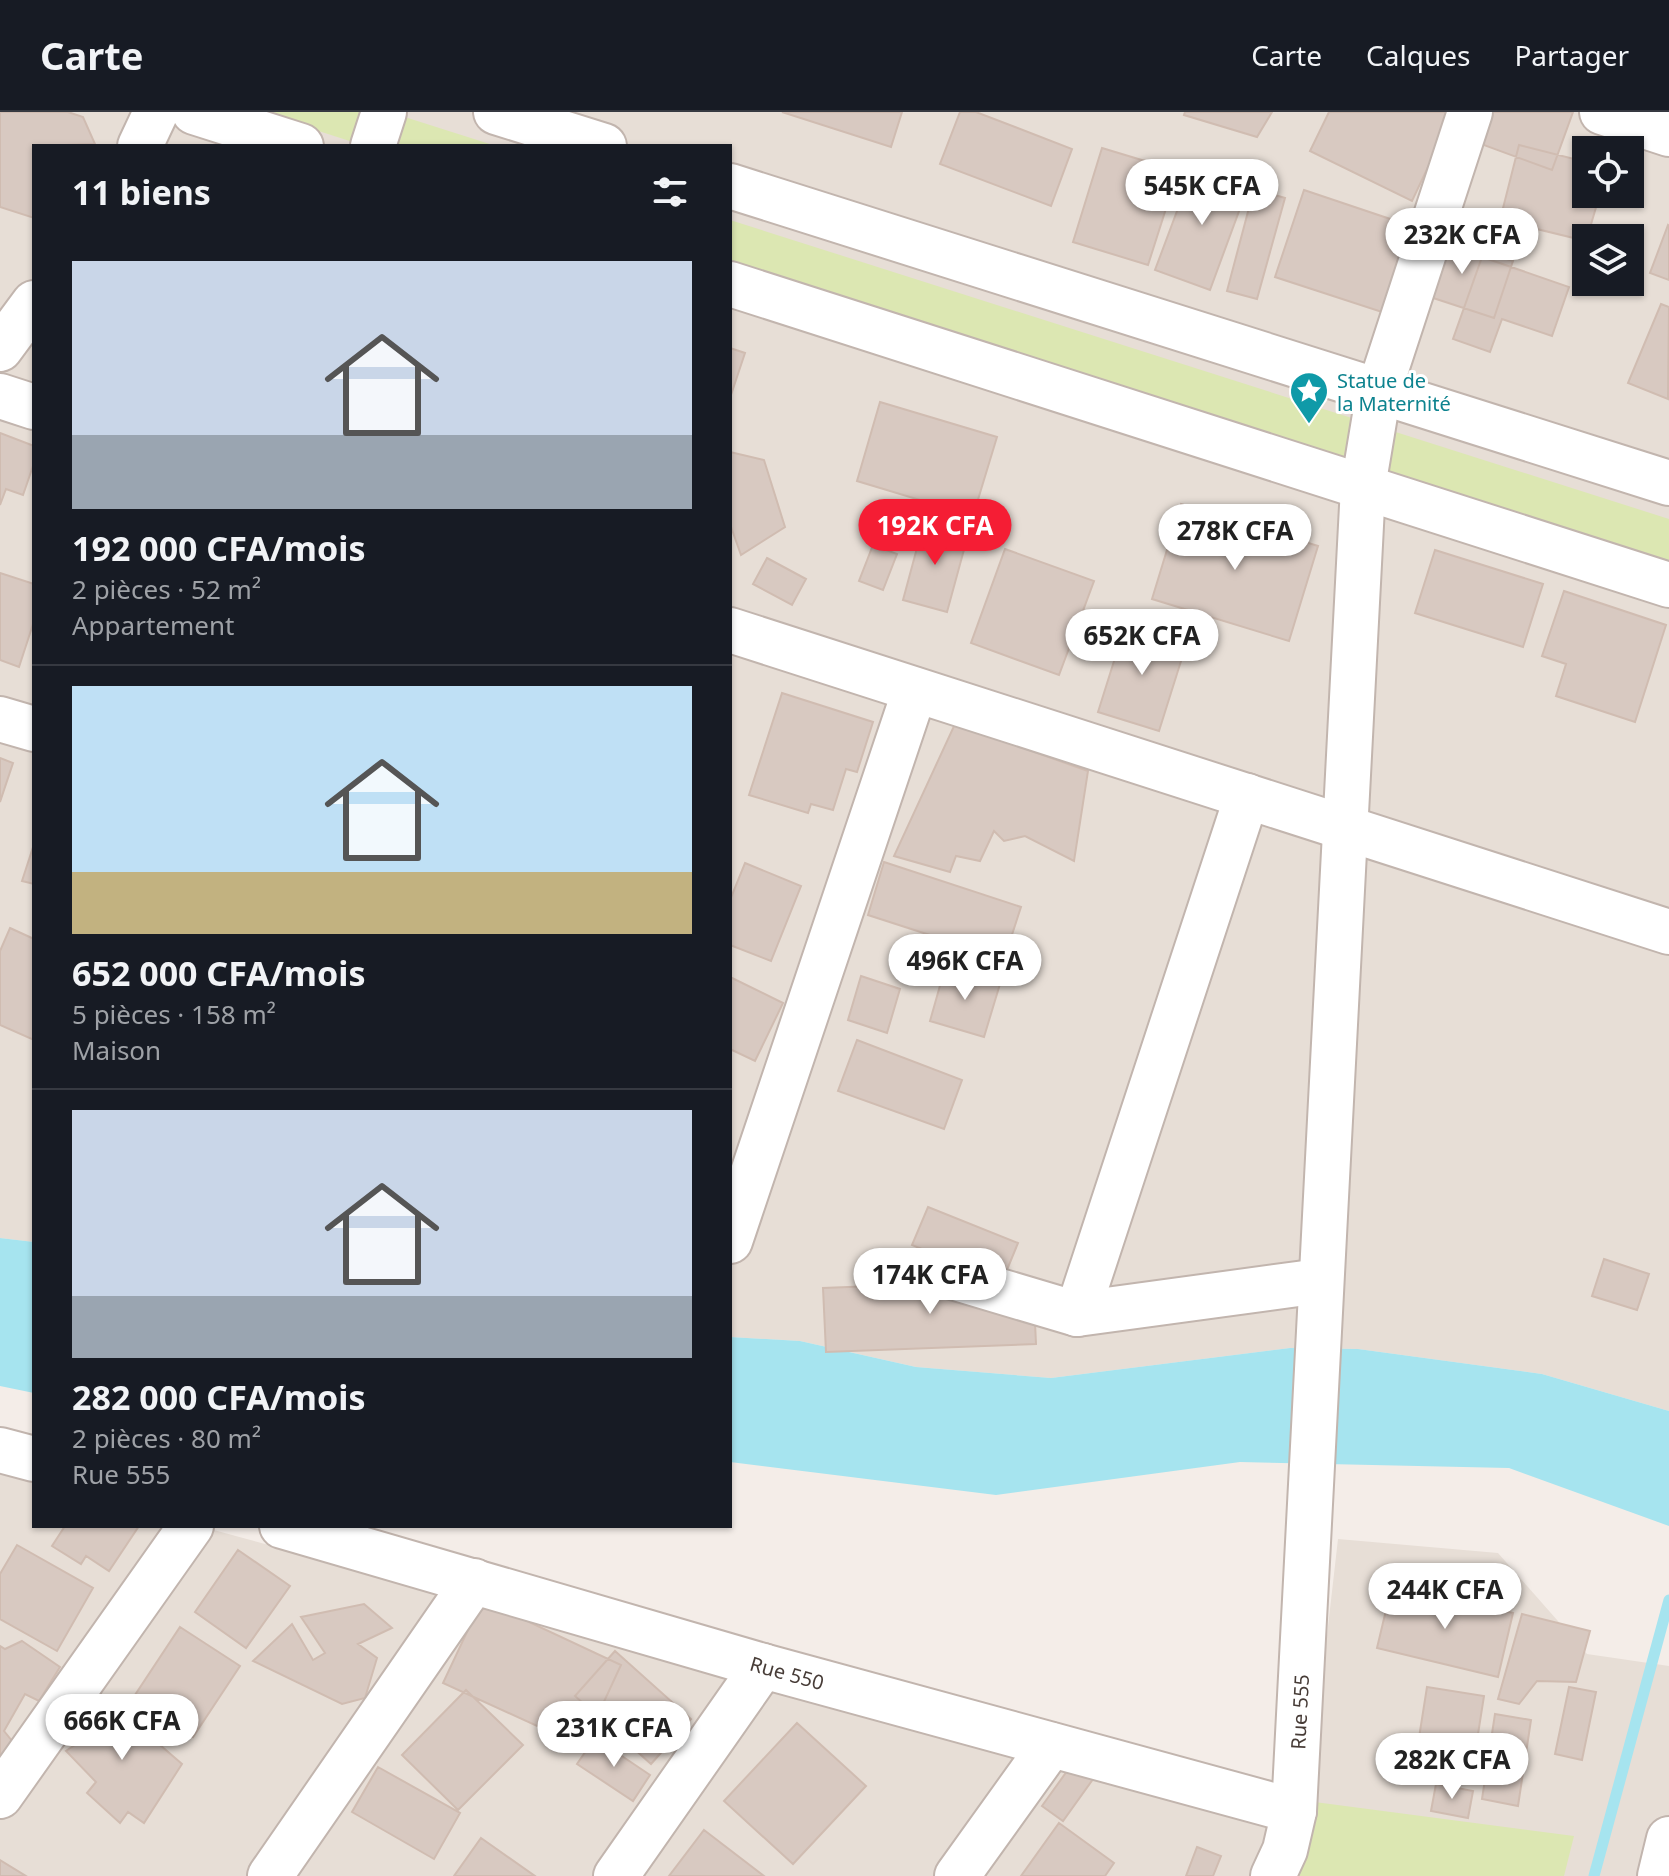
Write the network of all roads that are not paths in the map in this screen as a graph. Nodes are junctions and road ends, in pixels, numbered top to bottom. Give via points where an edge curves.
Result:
1 (156, 112) edge
2 (194, 112) edge
3 (384, 112) edge
4 (496, 112) edge
5 (1470, 112) edge
6 (1602, 112) edge
7 (1669, 134) edge
8 (141, 144) edge
9 (295, 144) edge
10 (374, 144) edge
11 (598, 144) edge
12 (732, 187) edge
13 (732, 285) edge
14 (32, 306) edge
15 (0, 349) edge
16 (1379, 391) junction
17 (0, 396) edge
18 (32, 406) edge
19 (1669, 483) edge
20 (1363, 487) junction
21 (1669, 585) edge
22 (732, 631) edge
23 (915, 690) junction
24 (0, 719) edge
25 (32, 728) edge
26 (1247, 796) junction
27 (1344, 828) junction
28 (1669, 932) edge
29 (732, 1235) edge
30 (939, 1273) dead end
31 (1320, 1281) junction
32 (1077, 1314) junction
33 (0, 1450) edge
34 (32, 1458) edge
35 (190, 1528) edge
36 (289, 1528) edge
37 (474, 1581) junction
38 (763, 1666) junction
39 (1051, 1745) junction
40 (0, 1796) edge
41 (1294, 1811) junction
42 (1669, 1839) edge
43 (270, 1876) edge
44 (616, 1876) edge
45 (957, 1876) edge
46 (1273, 1876) edge
47 (1660, 1876) edge

1 - 8 street
2 - 9 street
3 - 10 street
4 - 11 street
5 - 16 street, Rue 555
6 - 7 street
12 - 16 street
13 - 20 street
14 - 15 street
16 - 19 street
16 - 20 street, Rue 555
17 - 18 street
20 - 21 street
20 - 27 street, Rue 555
22 - 23 street
23 - 26 street
23 - 29 street
24 - 25 street
26 - 27 street
26 - 32 street
27 - 28 street
27 - 31 street, Rue 555
30 - 32 street
31 - 32 street
31 - 41 street, Rue 555
33 - 34 street
35 - 40 street
36 - 37 street, Rue 550
37 - 38 street, Rue 550
37 - 43 street
38 - 39 street, Rue 550
38 - 44 street
39 - 41 street, Rue 550
39 - 45 street
41 - 46 street, Rue 555
42 - 47 street

